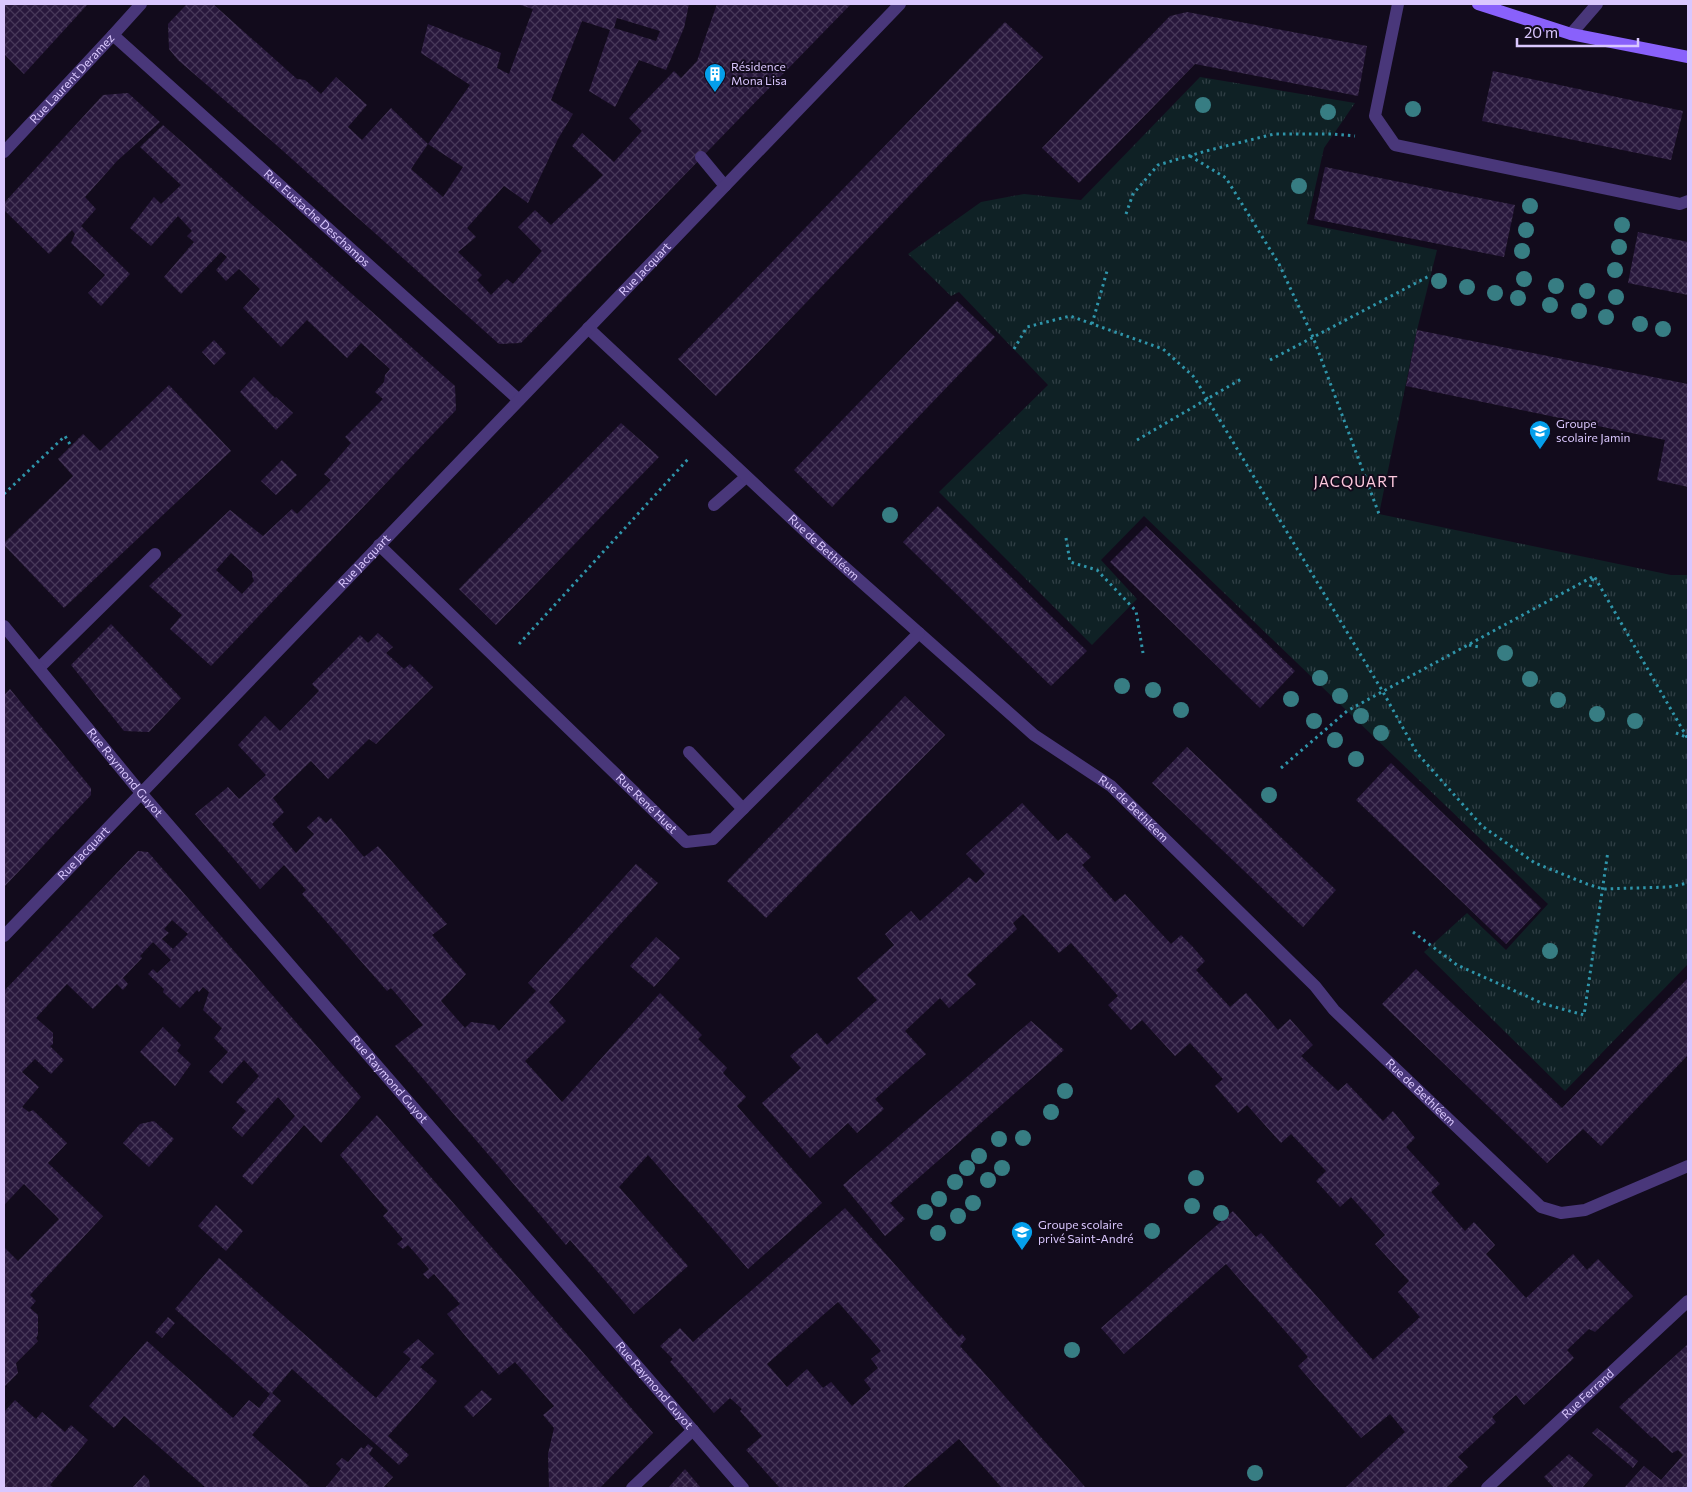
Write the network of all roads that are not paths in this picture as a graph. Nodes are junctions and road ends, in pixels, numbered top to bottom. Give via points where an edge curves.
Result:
1 (141, 4) edge
2 (900, 4) edge
3 (1398, 4) edge
4 (1478, 4) edge
5 (1598, 4) edge
6 (1571, 34) junction
7 (114, 35) junction
8 (1688, 57) edge
9 (4, 152) edge
10 (701, 157) dead end
11 (725, 186) junction
12 (1688, 201) edge
13 (588, 328) junction
14 (519, 400) junction
15 (746, 476) junction
16 (714, 505) dead end
17 (379, 545) junction
18 (155, 554) dead end
19 (4, 626) edge
20 (918, 633) junction
21 (38, 668) junction
22 (689, 752) dead end
23 (141, 794) junction
24 (743, 809) junction
25 (4, 936) edge
26 (1688, 1166) edge
27 (1688, 1301) edge
28 (693, 1430) junction
29 (632, 1488) edge
30 (743, 1488) edge
31 (1487, 1488) edge

1 - 7 street, Rue Laurent Deramez
2 - 11 street, Rue Jacquart
3 - 12 street via 1375,116 1395,145 1680,204
4 - 6 street
5 - 6 street
6 - 8 street
7 - 9 street, Rue Laurent Deramez
7 - 14 street, Rue Eustache Deschamps
10 - 11 street
11 - 13 street, Rue Jacquart
13 - 14 street, Rue Jacquart
13 - 15 street, Rue de Bethléem
14 - 17 street, Rue Jacquart
15 - 16 street
15 - 20 street, Rue de Bethléem
17 - 23 street, Rue Jacquart
17 - 24 street, Rue René Huet via 686,842 713,839
18 - 21 street
19 - 21 street, Rue Raymond Guyot
20 - 24 street, Rue René Huet
20 - 26 street, Rue de Bethléem via 1034,735 1111,786 1316,986 1334,1010 1541,1207 1561,1213 1585,1210
21 - 23 street, Rue Raymond Guyot
22 - 24 street
23 - 25 street, Rue Jacquart
23 - 28 street, Rue Raymond Guyot
27 - 31 street, Rue Ferrand
28 - 29 street
28 - 30 street, Rue Raymond Guyot

